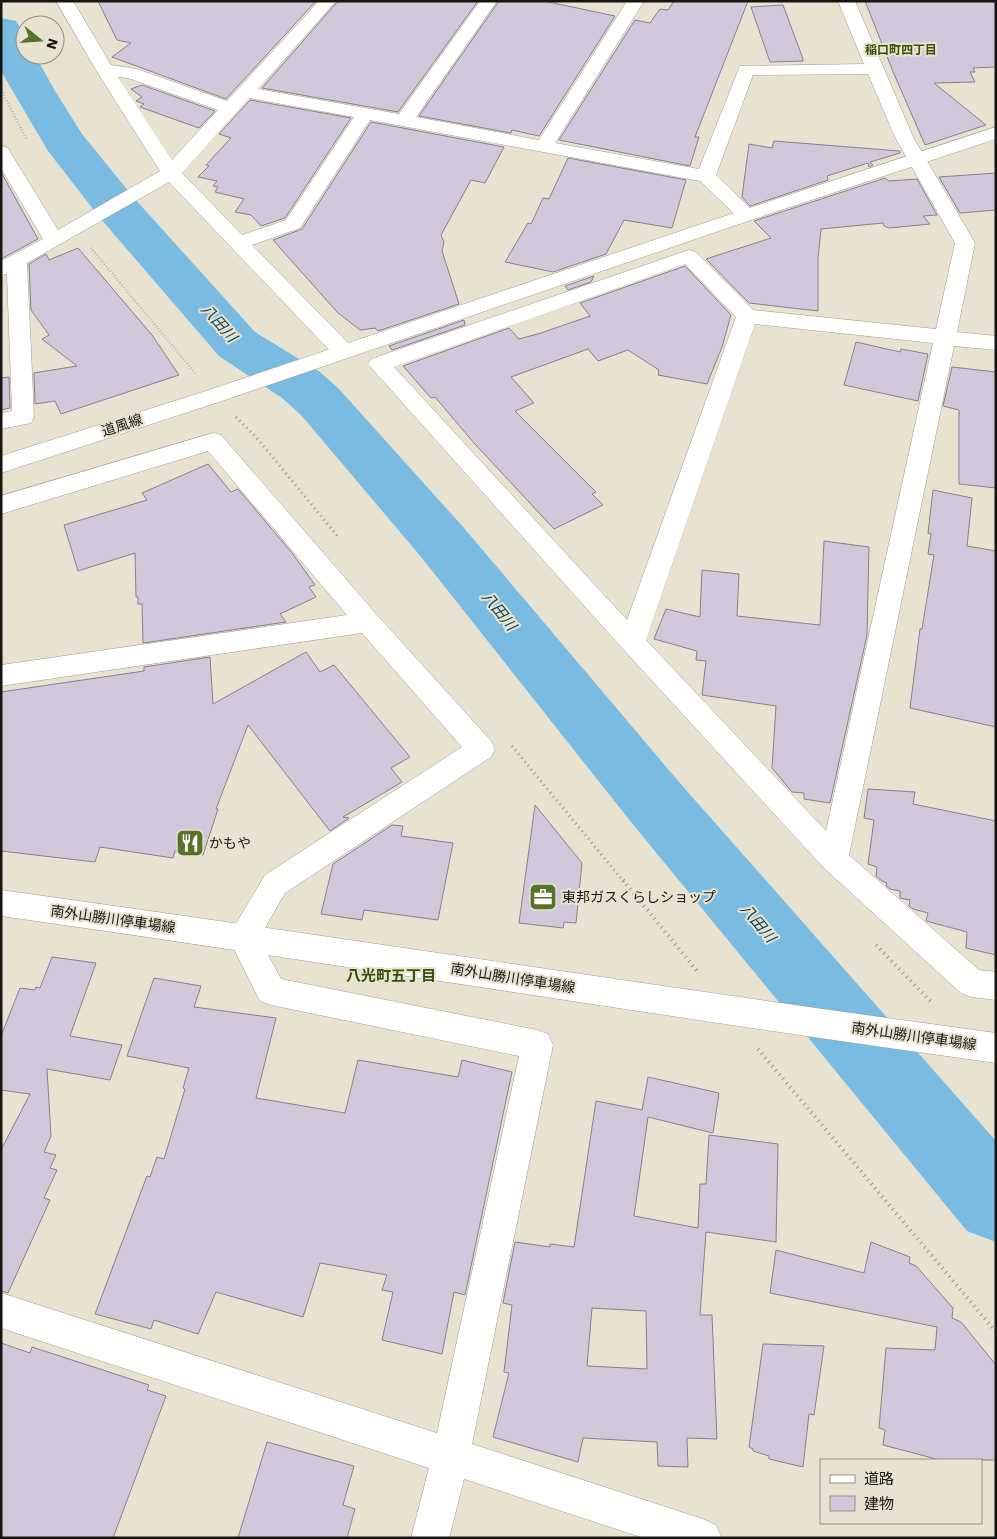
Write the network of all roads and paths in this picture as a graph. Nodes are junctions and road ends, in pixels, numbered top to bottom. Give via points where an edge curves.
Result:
1 (64, 1) edge
2 (328, 1) edge
3 (489, 1) edge
4 (636, 1) edge
5 (846, 1) edge
6 (874, 69) junction
7 (105, 70) junction
8 (246, 92) junction
9 (230, 108) junction
10 (365, 114) junction
11 (404, 121) junction
12 (996, 133) edge
13 (544, 146) junction
14 (1, 152) edge
15 (918, 159) junction
16 (706, 176) junction
17 (166, 177) junction
18 (747, 214) junction
19 (54, 241) junction
20 (239, 243) junction
21 (9, 265) edge
22 (747, 316) junction
23 (946, 338) junction
24 (996, 343) edge
25 (343, 351) junction
26 (1, 421) edge
27 (3, 463) edge
28 (1, 505) edge
29 (368, 622) junction
30 (632, 642) junction
31 (1, 676) edge
32 (834, 859) junction
33 (1, 903) edge
34 (243, 937) junction
35 (996, 986) edge
36 (996, 1048) edge
37 (1, 1310) edge
38 (451, 1455) junction
39 (430, 1538) edge
40 (703, 1538) edge

1 - 7 street
2 - 8 street
3 - 11 street
4 - 13 street
5 - 6 street
6 - 15 street via 904,137
6 - 16 street via 746,70
7 - 9 street via 130,73
7 - 17 street
8 - 9 street
8 - 10 street
9 - 17 street
10 - 11 street
10 - 20 street via 294,224
11 - 13 street
12 - 15 street, 道風線
13 - 16 street
14 - 19 street
15 - 18 street, 道風線
15 - 23 street via 965,243
16 - 18 street
17 - 19 street
17 - 20 street
18 - 25 street, 道風線
19 - 21 street
20 - 25 street
21 - 26 street via 23,417
22 - 23 street
22 - 30 street
22 - 30 street via 689,256 379,364
23 - 24 street
23 - 32 street
25 - 27 street, 道風線
28 - 29 street via 213,441
29 - 31 street
29 - 34 street via 481,749 275,884
30 - 32 street
32 - 35 street via 972,983
33 - 34 street, 南外山勝川停車場線
34 - 36 street, 南外山勝川停車場線
34 - 38 street via 271,991 537,1045
37 - 38 street
38 - 39 street
38 - 40 street

